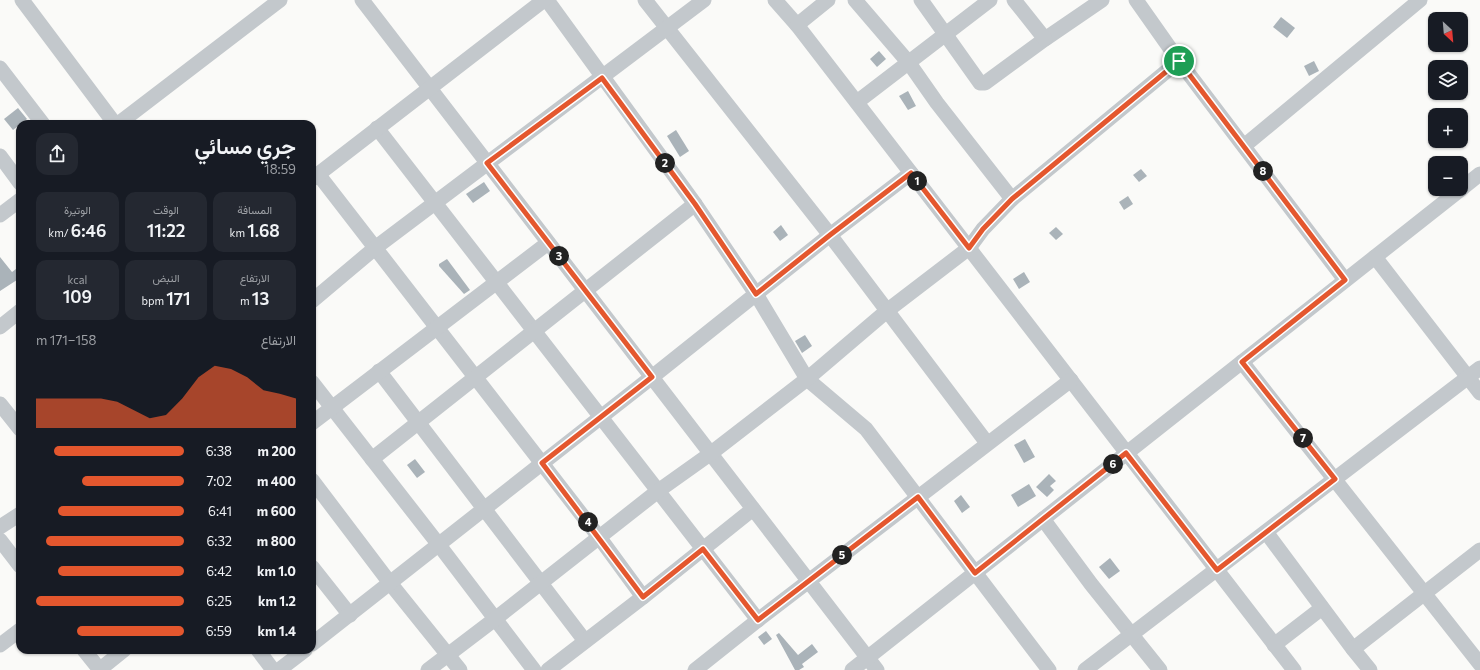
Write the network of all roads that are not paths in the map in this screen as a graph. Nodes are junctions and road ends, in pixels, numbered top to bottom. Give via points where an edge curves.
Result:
1 (22, 0) edge
2 (280, 0) edge
3 (362, 0) edge
4 (544, 0) edge
5 (547, 0) edge
6 (645, 0) edge
7 (704, 0) edge
8 (775, 0) edge
9 (828, 0) edge
10 (855, 0) edge
11 (921, 0) edge
12 (990, 0) edge
13 (1014, 0) edge
14 (1102, 0) edge
15 (1136, 0) edge
16 (1420, 0) edge
17 (797, 25) junction
18 (667, 28) junction
19 (946, 34) junction
20 (1045, 39) junction
21 (1179, 61) junction
22 (909, 64) junction
23 (0, 68) edge
24 (602, 78) junction
25 (429, 88) junction
26 (857, 102) junction
27 (40, 120) edge
28 (112, 120) edge
29 (123, 120) edge
30 (377, 128) junction
31 (1244, 146) junction
32 (0, 156) edge
33 (487, 163) junction
34 (911, 173) junction
35 (1480, 174) edge
36 (316, 175) edge
37 (316, 177) edge
38 (16, 178) edge
39 (1468, 183) edge
40 (1452, 196) edge
41 (1012, 199) junction
42 (16, 203) edge
43 (435, 203) junction
44 (695, 204) junction
45 (0, 215) edge
46 (830, 235) junction
47 (548, 243) junction
48 (375, 248) junction
49 (969, 248) junction
50 (1375, 257) junction
51 (1345, 280) junction
52 (496, 282) junction
53 (585, 291) junction
54 (756, 294) junction
55 (316, 298) edge
56 (888, 310) junction
57 (16, 314) edge
58 (0, 327) edge
59 (437, 328) junction
60 (534, 331) junction
61 (1242, 362) junction
62 (1480, 368) edge
63 (379, 371) junction
64 (475, 377) junction
65 (652, 377) junction
66 (1468, 377) junction
67 (807, 379) junction
68 (1071, 380) junction
69 (316, 387) edge
70 (1480, 393) edge
71 (0, 404) edge
72 (332, 408) junction
73 (601, 417) junction
74 (316, 420) edge
75 (417, 422) junction
76 (16, 424) edge
77 (987, 443) junction
78 (1126, 453) junction
79 (710, 454) junction
80 (372, 459) junction
81 (542, 463) junction
82 (1335, 479) junction
83 (316, 485) edge
84 (658, 490) junction
85 (918, 497) junction
86 (484, 509) junction
87 (753, 509) junction
88 (16, 517) edge
89 (1043, 519) junction
90 (0, 527) edge
91 (1266, 532) junction
92 (599, 537) junction
93 (0, 540) edge
94 (439, 545) junction
95 (703, 549) junction
96 (1480, 550) edge
97 (16, 561) edge
98 (1217, 570) junction
99 (316, 572) edge
100 (975, 573) junction
101 (808, 581) junction
102 (540, 582) junction
103 (390, 583) junction
104 (1425, 593) junction
105 (643, 597) junction
106 (1322, 608) junction
107 (350, 615) junction
108 (496, 619) junction
109 (758, 620) junction
110 (16, 633) edge
111 (1132, 636) junction
112 (316, 641) edge
113 (585, 641) junction
114 (0, 645) edge
115 (1274, 645) junction
116 (1353, 649) junction
117 (87, 654) edge
118 (119, 654) edge
119 (261, 654) edge
120 (300, 654) edge
121 (448, 654) junction
122 (867, 658) junction
123 (1480, 664) edge
124 (100, 670) edge
125 (273, 670) edge
126 (279, 670) edge
127 (428, 670) edge
128 (460, 670) edge
129 (534, 670) edge
130 (548, 670) edge
131 (695, 670) edge
132 (852, 670) edge
133 (877, 670) edge
134 (1049, 670) edge
135 (1085, 670) edge
136 (1160, 670) edge
137 (1294, 670) edge
138 (1370, 670) edge

1 - 28 street
2 - 29 street
3 - 25 street
4 - 25 street
5 - 24 street
6 - 18 street
7 - 18 street
8 - 17 street
9 - 17 street
10 - 22 street
11 - 19 street
12 - 19 street
13 - 20 street
14 - 20 street
15 - 21 street
16 - 31 street
17 - 26 street
18 - 24 street
18 - 46 street
19 - 20 street via 980,83 989,82
19 - 22 street
21 - 31 street
21 - 41 street
22 - 26 street
22 - 41 street
23 - 27 street
24 - 33 street
24 - 44 street
25 - 30 street
25 - 33 street
26 - 34 street
30 - 36 street
30 - 43 street
31 - 51 street
32 - 38 street
33 - 43 street
33 - 47 street
34 - 46 street
34 - 49 street
35 - 39 street
37 - 48 street
40 - 50 street
41 - 49 street via 983,229
42 - 45 street
43 - 48 street
43 - 52 street
44 - 53 street
44 - 54 street
46 - 54 street
46 - 56 street
47 - 52 street
47 - 53 street
48 - 55 street
48 - 59 street
49 - 56 street
49 - 68 street
50 - 51 street
50 - 66 street
51 - 61 street
52 - 59 street
52 - 60 street
53 - 60 street
53 - 65 street
54 - 65 street
54 - 67 street
56 - 67 street
56 - 77 street
57 - 58 street
59 - 63 street
59 - 64 street
60 - 64 street
60 - 73 street
61 - 78 street
61 - 82 street
62 - 66 street
63 - 72 street
63 - 75 street
64 - 75 street
64 - 81 street
65 - 73 street
65 - 79 street
66 - 70 street
66 - 82 street
67 - 79 street
67 - 85 street via 866,429
68 - 77 street
68 - 78 street
69 - 72 street
71 - 76 street
72 - 74 street
72 - 80 street
73 - 81 street
73 - 84 street
75 - 80 street
75 - 86 street
77 - 85 street
78 - 89 street
78 - 98 street
79 - 84 street
79 - 87 street
80 - 94 street
81 - 86 street
81 - 92 street
82 - 91 street
82 - 104 street
83 - 103 street
84 - 92 street
84 - 95 street
85 - 100 street
85 - 101 street
86 - 94 street
86 - 102 street
87 - 95 street
87 - 101 street
88 - 90 street
89 - 100 street
89 - 111 street
91 - 98 street
91 - 106 street
92 - 102 street
92 - 105 street
93 - 97 street
94 - 103 street
94 - 108 street
95 - 105 street
95 - 109 street
96 - 104 street
98 - 111 street
98 - 115 street
99 - 107 street
100 - 122 street
100 - 134 street
101 - 109 street
101 - 122 street
102 - 108 street
102 - 113 street
103 - 107 street
103 - 121 street
104 - 116 street
104 - 123 street
105 - 113 street
106 - 115 street
106 - 116 street
107 - 112 street
108 - 121 street
108 - 129 street
109 - 131 street
110 - 114 street
111 - 135 street
111 - 136 street
113 - 130 street
115 - 137 street
116 - 138 street
117 - 124 street
118 - 124 street
119 - 125 street
120 - 126 street
121 - 127 street
121 - 128 street
122 - 132 street
122 - 133 street

